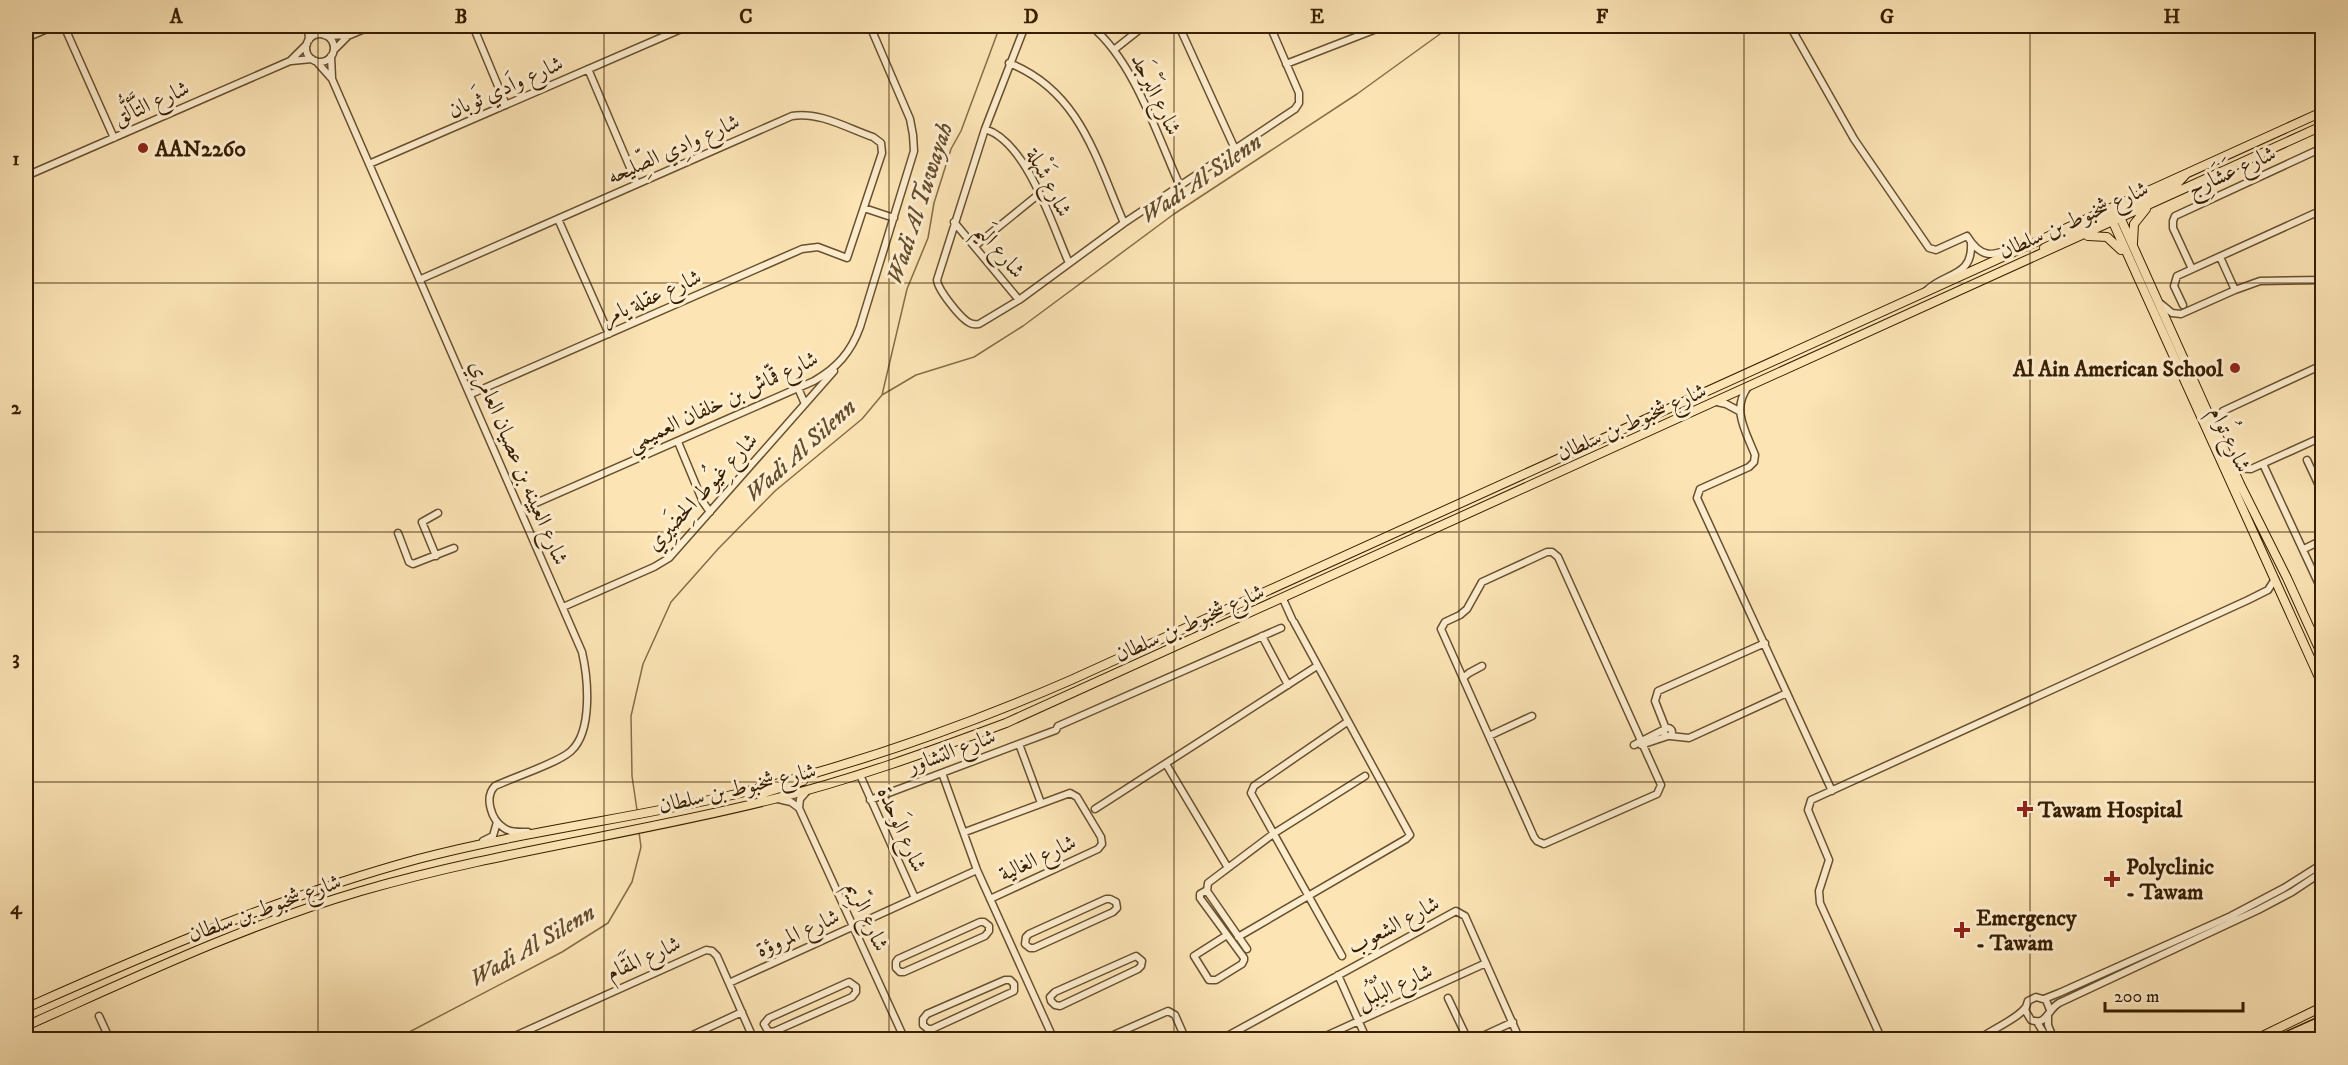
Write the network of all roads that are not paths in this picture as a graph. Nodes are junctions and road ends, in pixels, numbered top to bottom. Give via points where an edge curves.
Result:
1 (54, 26) edge
2 (64, 26) edge
3 (310, 26) edge
4 (371, 26) edge
5 (472, 26) edge
6 (688, 26) edge
7 (870, 26) edge
8 (1025, 26) edge
9 (1091, 26) edge
10 (1144, 26) edge
11 (1189, 26) edge
12 (1270, 26) edge
13 (1384, 26) edge
14 (1790, 26) edge
15 (1180, 27) edge
16 (350, 35) junction
17 (326, 36) junction
18 (26, 38) edge
19 (308, 42) junction
20 (1115, 49) junction
21 (332, 53) junction
22 (314, 60) junction
23 (290, 61) junction
24 (1009, 63) junction
25 (1287, 64) junction
26 (588, 69) junction
27 (332, 79) junction
28 (506, 105) junction
29 (2322, 112) edge
30 (2322, 126) edge
31 (985, 129) junction
32 (114, 138) junction
33 (1234, 149) junction
34 (2322, 150) edge
35 (369, 164) junction
36 (26, 176) edge
37 (637, 184) junction
38 (1180, 186) junction
39 (1039, 194) junction
40 (2157, 201) junction
41 (864, 208) junction
42 (2322, 210) edge
43 (2113, 214) junction
44 (894, 218) junction
45 (558, 219) junction
46 (954, 222) junction
47 (1124, 223) junction
48 (2080, 237) junction
49 (2119, 238) junction
50 (1971, 242) junction
51 (2036, 242) junction
52 (975, 246) junction
53 (2039, 254) junction
54 (2220, 257) junction
55 (847, 258) joint
56 (2128, 258) junction
57 (2138, 259) junction
58 (1069, 263) junction
59 (2192, 269) junction
60 (421, 279) junction
61 (2322, 280) edge
62 (2235, 290) junction
63 (1924, 292) junction
64 (2156, 299) junction
65 (1019, 300) junction
66 (2183, 305) dead end
67 (609, 334) junction
68 (839, 363) junction
69 (2322, 365) edge
70 (1748, 387) junction
71 (798, 388) junction
72 (471, 394) junction
73 (1717, 402) junction
74 (805, 404) junction
75 (2226, 409) junction
76 (2206, 410) junction
77 (1739, 411) junction
78 (2213, 424) junction
79 (2322, 437) edge
80 (678, 442) junction
81 (2307, 460) dead end
82 (2263, 464) junction
83 (2233, 468) junction
84 (2251, 469) junction
85 (2240, 484) junction
86 (2322, 489) edge
87 (703, 502) junction
88 (717, 504) junction
89 (520, 510) junction
90 (710, 512) junction
91 (438, 513) dead end
92 (398, 533) dead end
93 (2322, 540) edge
94 (454, 548) dead end
95 (2304, 549) junction
96 (435, 556) junction
97 (2275, 578) junction
98 (2322, 591) edge
99 (2283, 596) junction
100 (1283, 598) junction
101 (2248, 600) junction
102 (563, 607) junction
103 (1281, 628) dead end
104 (1262, 636) junction
105 (1765, 644) junction
106 (2322, 655) edge
107 (1317, 666) junction
108 (1482, 666) dead end
109 (1463, 678) junction
110 (2322, 684) edge
111 (1288, 685) junction
112 (1787, 693) junction
113 (1532, 716) dead end
114 (1347, 722) junction
115 (1668, 731) junction
116 (1489, 736) junction
117 (1643, 743) junction
118 (1019, 744) junction
119 (1635, 746) dead end
120 (1166, 764) junction
121 (942, 773) junction
122 (814, 774) junction
123 (860, 775) junction
124 (1365, 776) dead end
125 (812, 789) junction
126 (1832, 791) junction
127 (870, 800) junction
128 (768, 801) junction
129 (1041, 803) junction
130 (799, 808) junction
131 (1095, 809) dead end
132 (497, 822) junction
133 (540, 832) junction
134 (964, 832) junction
135 (1274, 834) junction
136 (470, 847) junction
137 (2322, 864) edge
138 (1228, 868) junction
139 (977, 870) junction
140 (2322, 872) edge
141 (1207, 890) junction
142 (1308, 896) junction
143 (915, 898) junction
144 (990, 899) junction
145 (1000, 920) junction
146 (1059, 920) junction
147 (854, 926) junction
148 (989, 926) junction
149 (1066, 934) junction
150 (1227, 934) junction
151 (947, 937) junction
152 (1239, 937) junction
153 (1025, 944) junction
154 (1247, 949) dead end
155 (953, 950) junction
156 (1013, 950) junction
157 (2152, 951) junction
158 (1342, 956) dead end
159 (1486, 963) junction
160 (2138, 966) junction
161 (1338, 975) junction
162 (1087, 977) junction
163 (1026, 978) junction
164 (729, 983) junction
165 (1014, 984) junction
166 (1093, 990) junction
167 (973, 994) junction
168 (1448, 998) dead end
169 (2044, 999) junction
170 (1051, 1001) junction
171 (799, 1004) junction
172 (1039, 1007) junction
173 (2025, 1007) junction
174 (2322, 1007) edge
175 (26, 1008) edge
176 (979, 1008) junction
177 (742, 1012) junction
178 (2049, 1013) junction
179 (99, 1016) dead end
180 (806, 1017) junction
181 (1358, 1021) junction
182 (2034, 1021) junction
183 (2322, 1021) edge
184 (1513, 1022) junction
185 (26, 1026) edge
186 (765, 1028) junction
187 (2322, 1030) edge
188 (753, 1037) edge
189 (1053, 1037) edge
190 (110, 1040) edge
191 (506, 1040) edge
192 (682, 1040) edge
193 (905, 1040) edge
194 (1026, 1040) edge
195 (1041, 1040) edge
196 (1102, 1040) edge
197 (1186, 1040) edge
198 (1220, 1040) edge
199 (1317, 1040) edge
200 (1367, 1040) edge
201 (1468, 1040) edge
202 (1474, 1040) edge
203 (1520, 1040) edge
204 (1882, 1040) edge
205 (1978, 1040) edge
206 (1983, 1040) edge
207 (2048, 1040) edge
208 (2054, 1040) edge
209 (2254, 1040) edge
210 (2280, 1040) edge
211 (2301, 1040) edge

1 - 18 street
2 - 32 street
3 - 17 street
3 - 19 street
4 - 16 street
5 - 28 street
6 - 26 street, شارع واَدي ثَوبان
7 - 44 street, شارع قمّاش بن خلفان العميمي via 914,135 912,159
8 - 24 street
9 - 20 street, شارع البَرْجَد
10 - 20 street
11 - 15 street
12 - 25 street
13 - 25 street
14 - 50 street via 1854,139 1929,248 1936,250 1967,236
15 - 33 street
16 - 17 street
16 - 21 street
17 - 19 street via 316,35
17 - 21 street via 332,41
19 - 22 street via 308,54
19 - 23 street, شارع التَّألُّق
20 - 38 street, شارع البَرْجَد
21 - 22 street via 326,60
21 - 27 street, شارع العيينه بن عصيان العامري
22 - 23 street, شارع التَّألُّق
22 - 27 street, شارع العيينه بن عصيان العامري
23 - 32 street, شارع التَّألُّق
24 - 31 street
24 - 47 street via 1047,83 1067,104 1082,128
25 - 33 street via 1299,103
26 - 28 street, شارع واَدي ثَوبان
26 - 37 street
27 - 35 street, شارع العيينه بن عصيان العامري
28 - 35 street, شارع واَدي ثَوبان
29 - 43 main road, شارع شخبوط بن سلطان via 2187,173
30 - 40 main road, شارع شخبوط بن سلطان
31 - 39 street, شارع شَهْلة via 1006,140 1021,158
31 - 46 street
32 - 36 street, شارع التَّألُّق
33 - 38 street
34 - 59 street, شارع عَشَارِج via 2175,216 2173,228
35 - 60 street, شارع العيينه بن عصيان العامري
37 - 41 street, شارع وادِي الصِّليحه via 785,119 804,115 881,143 882,153
37 - 45 street, شارع وادِي الصِّليحه
38 - 47 street
39 - 52 street
39 - 58 street, شارع شَهْلة
40 - 43 main road, شارع شخبوط بن سلطان
40 - 57 main road via 2134,224
41 - 44 street
41 - 55 street, شارع وادِي الصِّليحه
42 - 54 street
43 - 48 main road, شارع شخبوط بن سلطان
43 - 49 main road, شارع تُوام
43 - 51 main road, شارع شخبوط بن سلطان
43 - 53 main road via 2052,243
43 - 57 main road, شارع تُوام
44 - 68 street, شارع قمّاش بن خلفان العميمي via 860,327 849,352
45 - 60 street, شارع وادِي الصِّليحه
45 - 67 street
46 - 52 street, شارع اليَم
46 - 65 street via 937,280 947,298 968,322 976,325
47 - 58 street
48 - 53 main road, شارع شخبوط بن سلطان
48 - 56 main road via 2107,237
49 - 56 main road, شارع تُوام
49 - 57 main road via 2125,235
50 - 51 street via 1993,255
50 - 63 street via 1967,266
51 - 63 main road, شارع شخبوط بن سلطان
52 - 65 street, شارع اليَم
53 - 70 main road, شارع شخبوط بن سلطان
54 - 59 street
54 - 62 street
55 - 67 street, شارع عقلة يامر via 818,247 802,249
56 - 97 main road, شارع تُوام
57 - 64 main road, شارع تُوام
58 - 65 street
59 - 66 street via 2177,276 2174,282
60 - 72 street, شارع العيينه بن عصيان العامري
61 - 62 street via 2271,279
62 - 64 street via 2181,315 2172,314
63 - 122 main road, شارع شخبوط بن سلطان via 1052,688 935,736
64 - 76 main road, شارع تُوام
67 - 72 street, شارع عقلة يامر
68 - 71 street, شارع قمّاش بن خلفان العميمي
68 - 74 street, شارع غِيُوط الحِضَيرِي
69 - 75 street
70 - 73 main road, شارع شخبوط بن سلطان
70 - 77 street
71 - 74 street
71 - 80 street, شارع قمّاش بن خلفان العميمي
72 - 89 street, شارع العيينه بن عصيان العامري
73 - 77 street
73 - 100 main road, شارع شخبوط بن سلطان
74 - 88 street, شارع غِيُوط الحِضَيرِي
75 - 76 street
75 - 78 street
76 - 78 main road, شارع تُوام
77 - 105 street via 1754,462 1700,489 1697,498
78 - 83 main road, شارع تُوام
79 - 82 street
80 - 87 street
80 - 89 street, شارع قمّاش بن خلفان العميمي
81 - 86 street
82 - 84 street
82 - 95 street
83 - 84 street
83 - 85 main road, شارع تُوام
84 - 85 street
85 - 106 main road, شارع تُوام
87 - 88 street
87 - 90 street
88 - 90 street, شارع غِيُوط الحِضَيرِي
89 - 102 street, شارع العيينه بن عصيان العامري
90 - 102 street, شارع غِيُوط الحِضَيرِي via 666,561
91 - 96 street via 422,522
92 - 96 street via 412,564
93 - 95 street
94 - 96 street
95 - 98 street
97 - 99 main road, شارع تُوام
97 - 101 street via 2270,589
99 - 101 street via 2270,593
99 - 110 main road, شارع تُوام
100 - 107 street
100 - 123 main road, شارع شخبوط بن سلطان via 1006,723
101 - 126 street
102 - 132 street, شارع العيينه بن عصيان العامري via 582,652 586,674 587,705 581,737 567,755 492,788 488,800
103 - 104 street, شارع التشاور
104 - 111 street
104 - 118 street, شارع التشاور
105 - 112 street
105 - 115 street via 1661,689 1655,701
107 - 111 street
107 - 114 street
108 - 109 street
109 - 116 street
109 - 117 street via 1442,632 1443,624 1467,609 1477,586 1485,580 1552,552 1558,557
111 - 120 street
112 - 115 street via 1693,737 1681,738
112 - 126 street
113 - 116 street
114 - 135 street via 1253,787 1252,795
114 - 142 street via 1410,835
115 - 117 street
116 - 117 street via 1534,837 1544,844 1659,792 1660,782
117 - 119 street
118 - 121 street, شارع التشاور
118 - 129 street
120 - 131 street
120 - 138 street
121 - 127 street, شارع التشاور
121 - 134 street
122 - 128 main road via 764,793 761,797
122 - 133 main road, شارع شخبوط بن سلطان via 672,808
123 - 125 main road, شارع شخبوط بن سلطان
123 - 127 street, شارع الوَحدة
124 - 135 street
125 - 128 main road, شارع شخبوط بن سلطان
125 - 130 street via 801,797
126 - 204 street via 1814,799 1808,808 1829,860 1819,900
127 - 143 street, شارع الوَحدة
128 - 130 street via 784,799
128 - 185 main road, شارع شخبوط بن سلطان via 452,867 360,891 189,953
129 - 134 street, شارع الغالية
129 - 144 street, شارع الغالية via 1068,793 1075,795 1101,837 1101,846
130 - 147 street, شارع الرِّيم
132 - 133 street via 509,831
132 - 136 street via 493,836
133 - 136 main road, شارع شخبوط بن سلطان
134 - 139 street
135 - 138 street
135 - 142 street
136 - 175 main road, شارع شخبوط بن سلطان via 295,896
137 - 157 street via 2284,888
138 - 141 street via 1208,883
139 - 143 street, شارع المروؤة
139 - 144 street
140 - 160 street via 2276,901
141 - 150 street via 1200,898
141 - 152 street
142 - 152 street
142 - 158 street
143 - 147 street, شارع المروؤة
144 - 145 street
145 - 148 street
145 - 156 street
146 - 149 street
146 - 149 street via 1108,899 1116,904 1113,912
146 - 153 street via 1027,935
147 - 164 street, شارع المروؤة
147 - 193 street, شارع الرِّيم
148 - 151 street via 980,922
148 - 155 street via 987,935
149 - 153 street via 1034,948
150 - 150 street via 1244,962 1216,980 1209,980 1194,956
151 - 155 street
151 - 155 street via 898,959 896,968 904,972
152 - 154 street
153 - 156 street
156 - 163 street
157 - 160 street via 2152,957
157 - 169 street
159 - 161 street, شارع الشعوب via 1465,915 1456,911
159 - 181 street, شارع البُلْبُل
159 - 184 street, شارع الشعوب
160 - 178 street via 2059,1003
161 - 181 street
161 - 198 street, شارع الشعوب
162 - 166 street
162 - 166 street via 1134,956 1142,961 1138,969
162 - 170 street via 1055,992
163 - 165 street
163 - 172 street
164 - 177 street, شارع المَقَام
164 - 191 street, شارع المَقَام via 716,955 703,950
165 - 167 street via 1005,980
165 - 176 street via 1012,992
166 - 170 street via 1059,1005
167 - 176 street
167 - 176 street via 925,1015 923,1025 932,1029
168 - 201 street
169 - 173 street via 2032,998
169 - 178 street via 2049,1003
170 - 172 street
171 - 180 street
171 - 180 street, شارع المَقَام via 845,983 855,986 852,997
171 - 186 street, شارع المَقَام via 766,1019
172 - 189 street
173 - 182 street
173 - 205 street via 2018,1016
174 - 209 main road
177 - 188 street, شارع المَقَام
177 - 192 street
178 - 182 street
178 - 208 street via 2048,1025
179 - 190 street
180 - 186 street, شارع المَقَام via 773,1032
181 - 199 street, شارع البُلْبُل
181 - 200 street
182 - 206 street via 2014,1021
182 - 207 street
183 - 210 highway
184 - 202 street
184 - 203 street, شارع الشعوب
186 - 188 street, شارع المَقَام
187 - 211 highway
189 - 195 street
194 - 195 street via 1033,1036
196 - 197 street via 1168,1011 1174,1013

